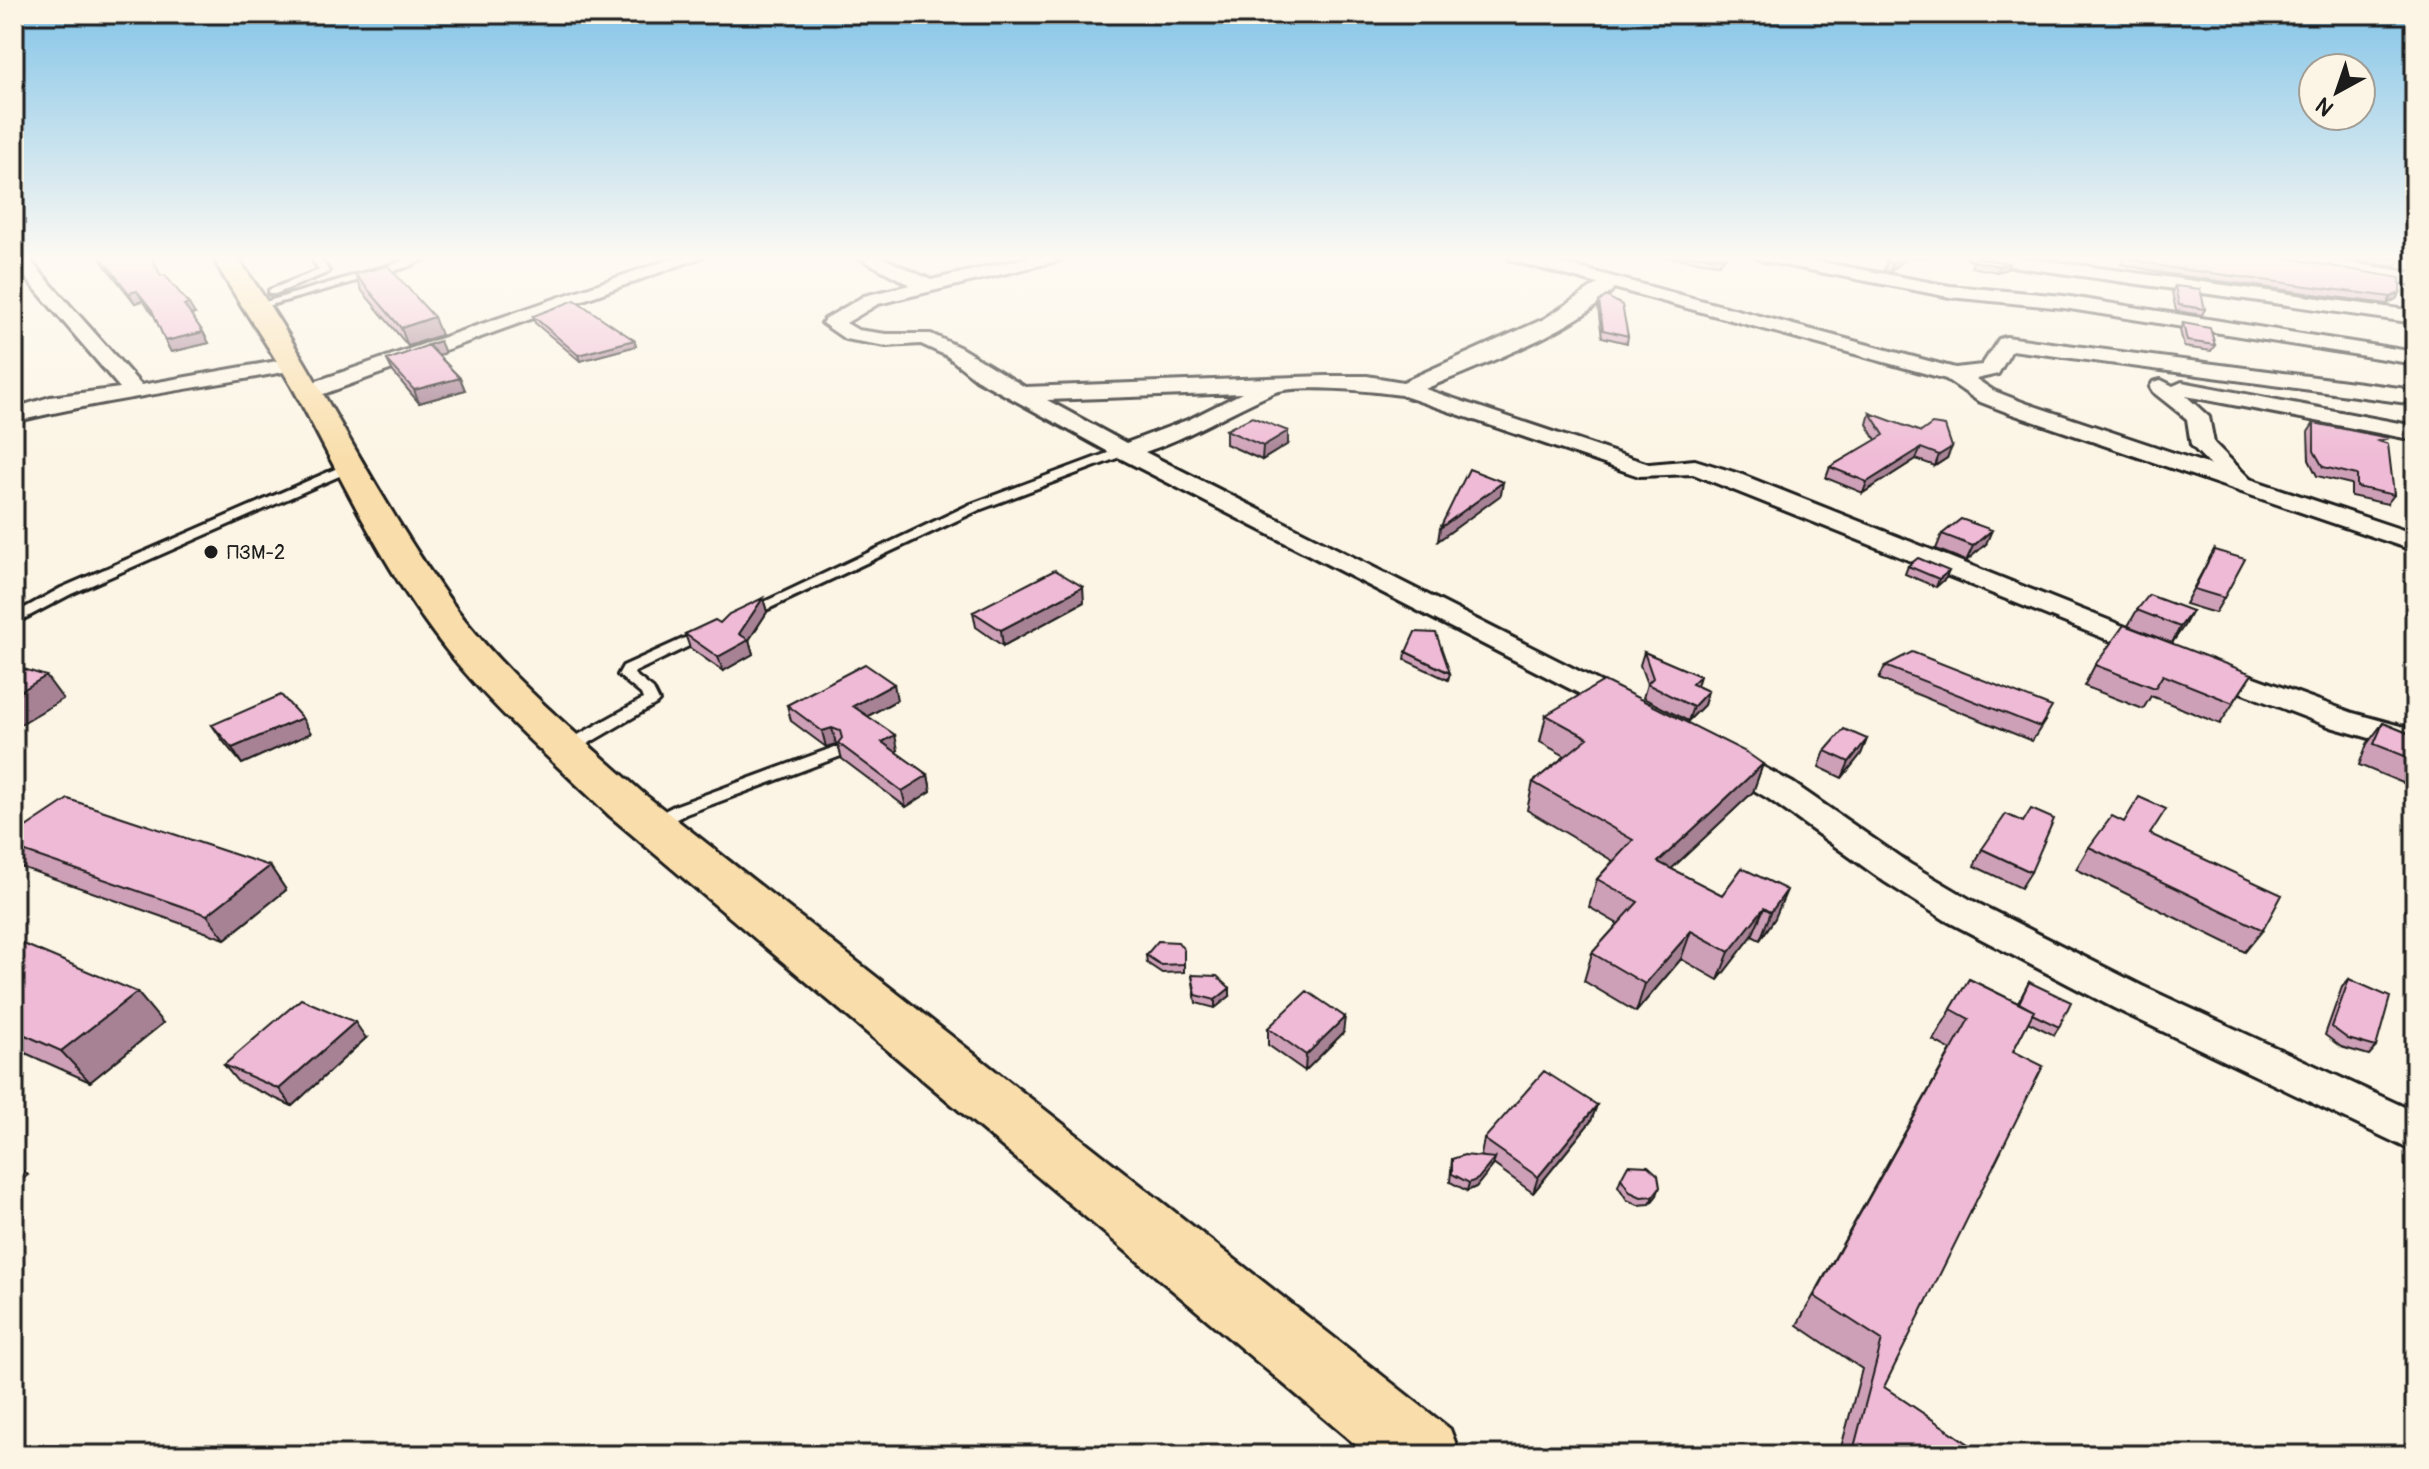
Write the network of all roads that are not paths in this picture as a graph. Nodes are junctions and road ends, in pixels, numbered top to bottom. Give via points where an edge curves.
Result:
1 (77, 325) edge
2 (271, 325) edge
3 (481, 325) edge
4 (835, 325) edge
5 (1547, 325) edge
6 (1771, 325) edge
7 (2008, 325) edge
8 (2205, 325) edge
9 (2006, 343) junction
10 (2076, 355) junction
11 (2415, 358) edge
12 (984, 374) junction
13 (1954, 374) junction
14 (302, 378) junction
15 (2156, 383) junction
16 (1270, 385) junction
17 (1405, 389) junction
18 (136, 393) junction
19 (2415, 397) edge
20 (14, 415) edge
21 (2415, 433) edge
22 (1124, 451) junction
23 (349, 467) junction
24 (2243, 484) junction
25 (2415, 543) edge
26 (14, 620) edge
27 (1657, 723) edge
28 (2415, 741) edge
29 (1697, 743) edge
30 (566, 749) junction
31 (835, 752) edge
32 (651, 825) junction
33 (2415, 1133) edge
34 (1424, 1455) edge

1 - 18 street
2 - 14 highway
3 - 14 street
4 - 12 street via 852,335 924,338
5 - 17 street
6 - 13 street
7 - 9 street
8 - 11 street
9 - 10 street
9 - 13 street via 1990,369
10 - 15 street
10 - 19 street
12 - 16 street via 1021,394
12 - 22 street
13 - 24 street via 1996,400
14 - 18 street
14 - 23 highway
15 - 21 street
15 - 24 street via 2198,417 2203,445
16 - 17 street via 1367,383
16 - 22 street via 1209,420
17 - 28 street via 1648,471 1695,467 1731,479 2180,659 2342,720
18 - 20 street via 50,404
22 - 27 street
22 - 30 lane via 975,507 628,669 626,675 648,692 651,701
23 - 26 lane via 66,591
23 - 30 highway via 444,618
24 - 25 street
29 - 33 street via 1750,769 1956,909
30 - 32 highway
31 - 32 lane
32 - 34 highway

